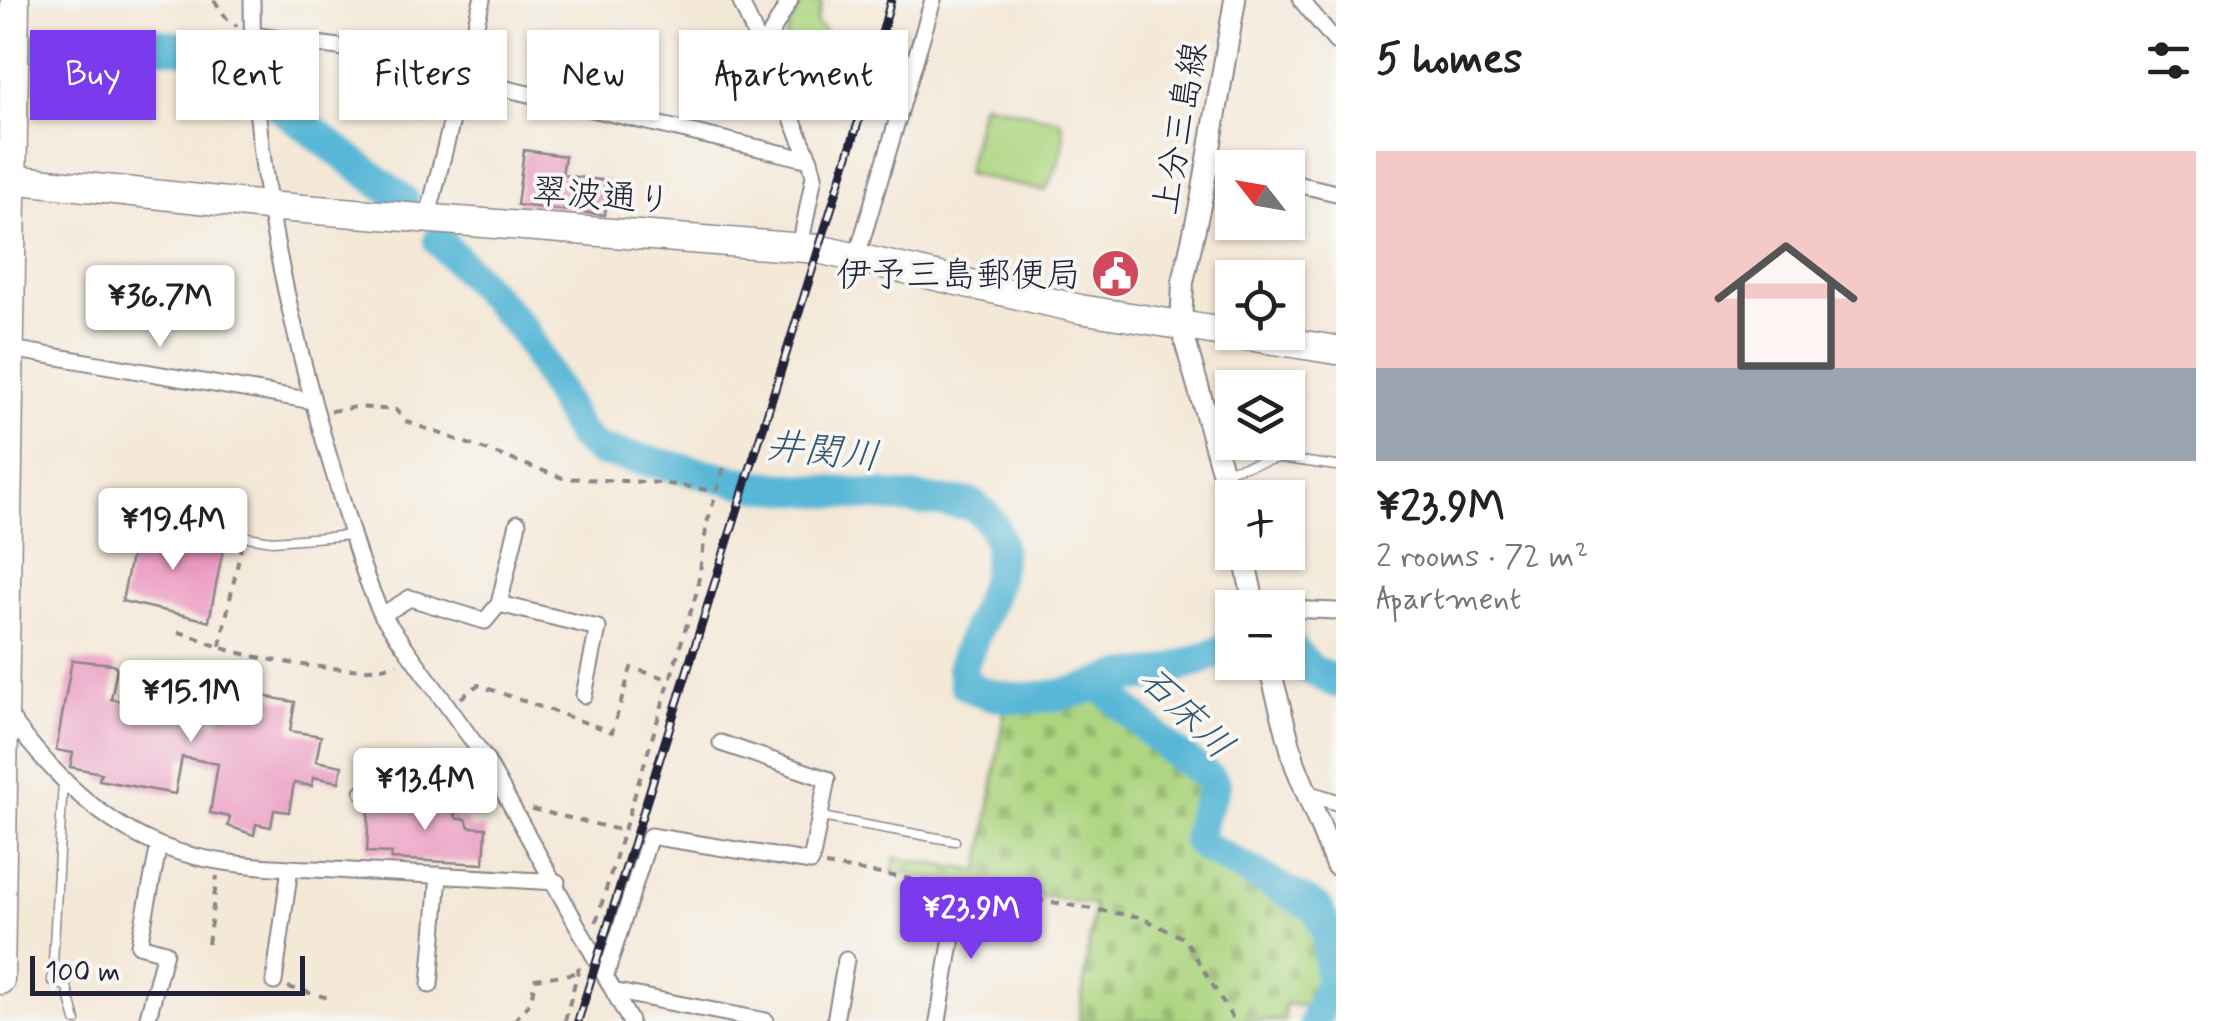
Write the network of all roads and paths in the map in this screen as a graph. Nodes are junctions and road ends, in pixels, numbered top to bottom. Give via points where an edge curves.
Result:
1 (15, 0) edge
2 (214, 0) edge
3 (252, 0) edge
4 (482, 0) edge
5 (740, 0) edge
6 (790, 0) edge
7 (932, 0) edge
8 (1235, 0) edge
9 (1302, 0) edge
10 (7, 30) edge
11 (245, 30) edge
12 (252, 30) edge
13 (474, 30) edge
14 (753, 30) edge
15 (773, 30) edge
16 (1336, 42) edge
17 (507, 89) edge
18 (258, 120) edge
19 (450, 120) edge
20 (793, 120) edge
21 (810, 160) junction
22 (1208, 164) junction
23 (1215, 166) edge
24 (5, 179) edge
25 (1305, 186) edge
26 (1336, 193) edge
27 (266, 206) junction
28 (426, 220) junction
29 (800, 247) junction
30 (857, 256) junction
31 (1181, 327) junction
32 (6, 348) edge
33 (1336, 350) edge
34 (315, 408) junction
35 (1336, 466) edge
36 (724, 467) dead end
37 (1225, 471) junction
38 (1227, 480) edge
39 (715, 492) junction
40 (518, 523) dead end
41 (181, 526) dead end
42 (353, 536) junction
43 (243, 537) junction
44 (499, 604) junction
45 (1305, 610) edge
46 (1336, 611) edge
47 (382, 616) junction
48 (178, 632) dead end
49 (220, 646) junction
50 (411, 654) junction
51 (1273, 680) edge
52 (584, 695) dead end
53 (6, 711) junction
54 (720, 743) dead end
55 (485, 758) junction
56 (63, 780) junction
57 (363, 792) dead end
58 (1308, 793) junction
59 (1336, 802) edge
60 (513, 804) junction
61 (821, 817) junction
62 (624, 831) junction
63 (955, 841) dead end
64 (159, 845) junction
65 (220, 861) junction
66 (811, 862) junction
67 (1336, 865) edge
68 (290, 868) junction
69 (440, 875) junction
70 (557, 882) junction
71 (959, 890) junction
72 (208, 944) dead end
73 (588, 945) junction
74 (846, 960) dead end
75 (576, 973) junction
76 (606, 974) junction
77 (0, 980) edge
78 (274, 982) joint
79 (430, 985) dead end
80 (617, 992) junction
81 (332, 1000) dead end
82 (76, 1021) edge
83 (147, 1021) edge
84 (514, 1021) edge
85 (565, 1021) edge
86 (630, 1021) edge
87 (766, 1021) edge
88 (835, 1021) edge
89 (938, 1021) edge
90 (1234, 1021) edge

1 - 10 highway
2 - 11 path
3 - 12 street
4 - 13 street
5 - 14 street
6 - 15 street
7 - 30 street
8 - 22 main road, 上分三島線
9 - 16 street
10 - 24 highway via 13,61
17 - 21 street
18 - 27 street
19 - 28 street
20 - 21 street
21 - 29 street via 814,176
22 - 23 street
22 - 31 main road, 上分三島線 via 1183,282
24 - 27 highway, 翠波通り
24 - 32 highway
25 - 26 street
27 - 28 highway, 翠波通り
27 - 34 street
28 - 29 highway, 翠波通り
29 - 30 highway, 翠波通り
30 - 31 highway, 翠波通り
31 - 33 highway, 翠波通り
31 - 37 main road
32 - 34 street
32 - 53 highway
34 - 39 path via 396,410 404,421 563,478
34 - 42 street
35 - 37 lane via 1279,458
36 - 39 path
37 - 38 main road
39 - 62 path via 697,591
40 - 44 street
41 - 43 lane
42 - 43 lane
42 - 47 street
43 - 49 path
44 - 47 street via 486,621 410,598
44 - 52 street via 598,628
45 - 46 street
47 - 50 street
48 - 49 path
49 - 50 path via 353,668 394,666
50 - 55 street
51 - 58 main road
53 - 56 street
53 - 77 highway
54 - 61 street via 828,779
55 - 57 street via 415,796
55 - 60 street
56 - 64 street
56 - 82 lane via 52,980 67,987
58 - 59 street
58 - 67 main road
60 - 62 path
60 - 70 street
61 - 63 lane
61 - 66 street
62 - 73 path
64 - 65 street
64 - 83 street via 139,944 165,952
65 - 68 street
65 - 72 path
66 - 71 path
66 - 76 street via 650,836
68 - 69 street
68 - 78 street
69 - 70 street
69 - 79 street
70 - 73 street
71 - 89 street
71 - 90 path via 1155,924 1193,947
73 - 75 path
73 - 76 street
74 - 88 street
75 - 84 path via 536,980
75 - 85 path
76 - 80 street
78 - 81 path
80 - 86 street
80 - 87 street

